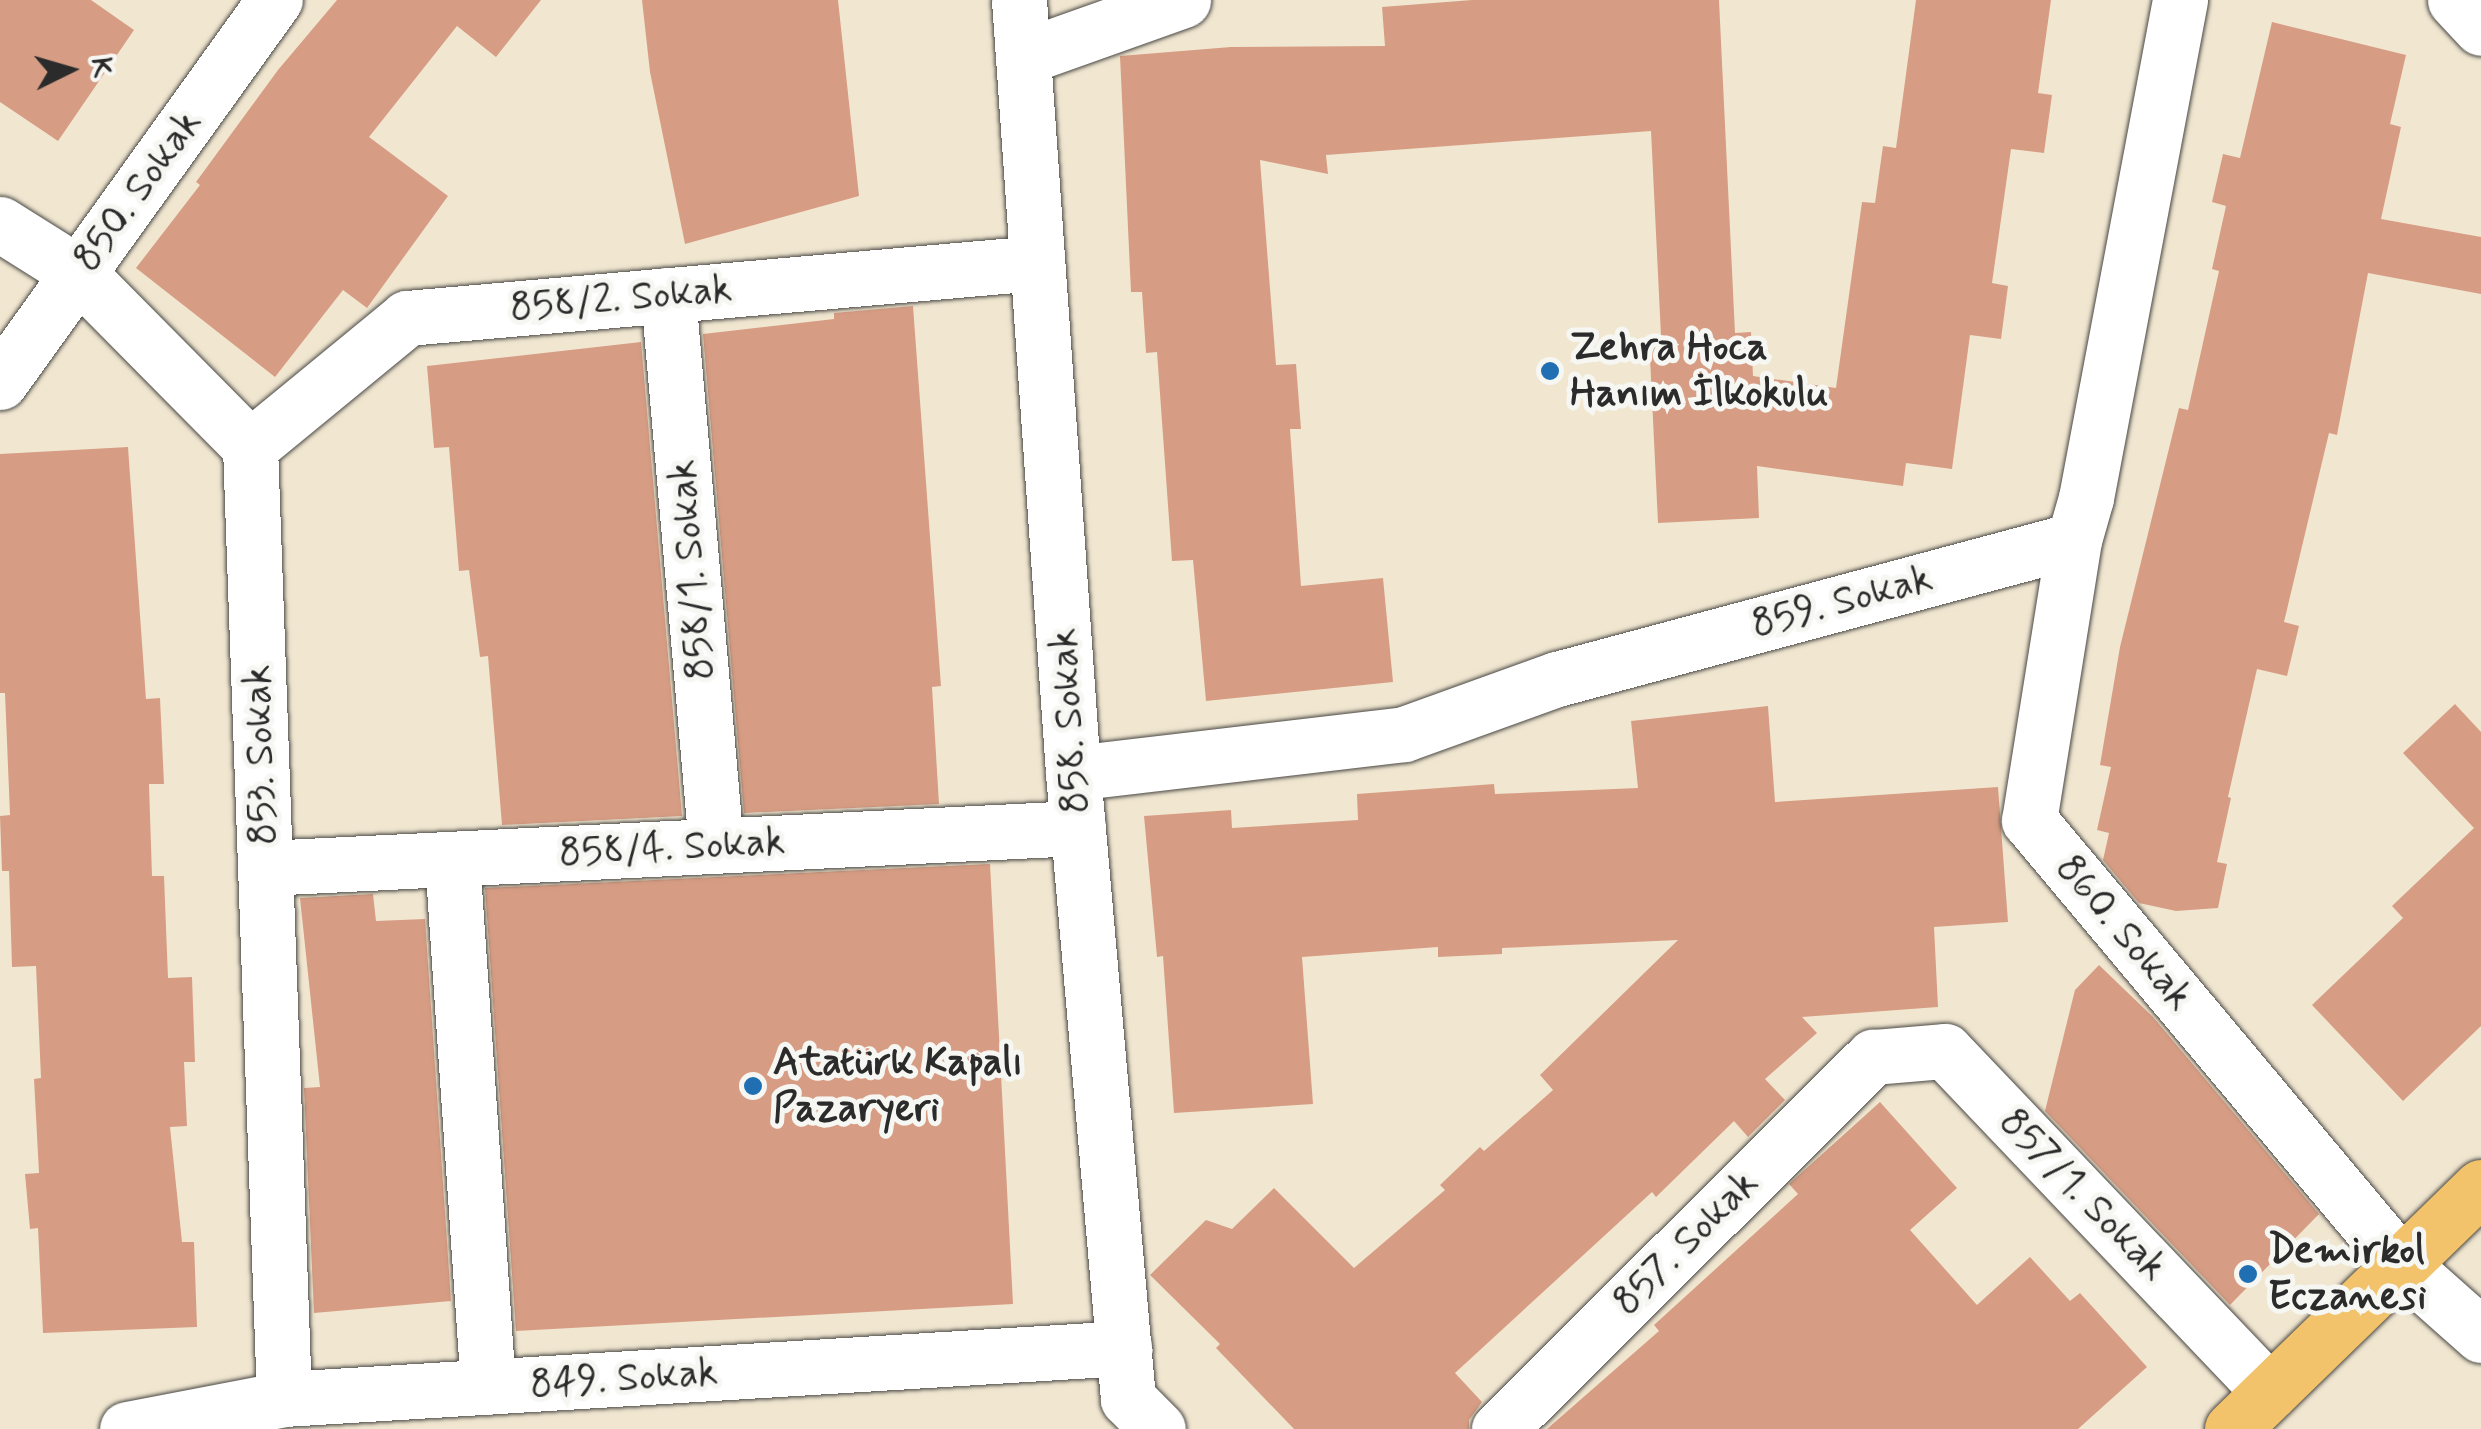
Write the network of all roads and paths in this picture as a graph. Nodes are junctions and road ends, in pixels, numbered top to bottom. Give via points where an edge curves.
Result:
1 (275, 0) edge
2 (1019, 0) edge
3 (1182, 0) edge
4 (2180, 0) edge
5 (2455, 0) edge
6 (2481, 28) edge
7 (1023, 57) junction
8 (0, 224) edge
9 (1037, 263) junction
10 (78, 273) junction
11 (668, 295) junction
12 (0, 382) edge
13 (250, 446) junction
14 (2074, 540) junction
15 (1074, 773) junction
16 (1078, 828) junction
17 (716, 846) junction
18 (452, 859) junction
19 (265, 868) junction
20 (1872, 1057) joint
21 (2481, 1187) edge
22 (2402, 1264) junction
23 (2481, 1335) edge
24 (1124, 1348) junction
25 (488, 1387) junction
26 (2270, 1392) junction
27 (284, 1400) junction
28 (128, 1429) edge
29 (1158, 1429) edge
30 (1498, 1429) edge
31 (2232, 1429) edge

1 - 10 street, 850. Sokak
2 - 7 street, 858. Sokak
3 - 7 street
4 - 14 street
5 - 6 street
7 - 9 street, 858. Sokak
8 - 10 street
9 - 11 street, 858/2. Sokak
9 - 15 street, 858. Sokak
10 - 12 street, 850. Sokak
10 - 13 street
11 - 13 street, 858/2. Sokak via 406,318
11 - 17 street, 858/1. Sokak
13 - 19 street, 853. Sokak
14 - 15 street, 859. Sokak via 1557,678 1404,734
14 - 22 street, 860. Sokak via 2029,820
15 - 16 street, 858. Sokak
16 - 17 street, 858/4. Sokak
16 - 24 street, 858. Sokak
17 - 18 street, 858/4. Sokak
18 - 19 street, 858/4. Sokak
18 - 25 street
19 - 27 street, 853. Sokak
20 - 26 street, 857/1. Sokak via 1945,1051
20 - 30 street, 857. Sokak
21 - 22 main road
22 - 23 street, 860. Sokak
22 - 26 main road
24 - 25 street, 849. Sokak
24 - 29 street, 858. Sokak via 1128,1399
25 - 27 street, 849. Sokak
26 - 31 main road
27 - 28 street, 849. Sokak

